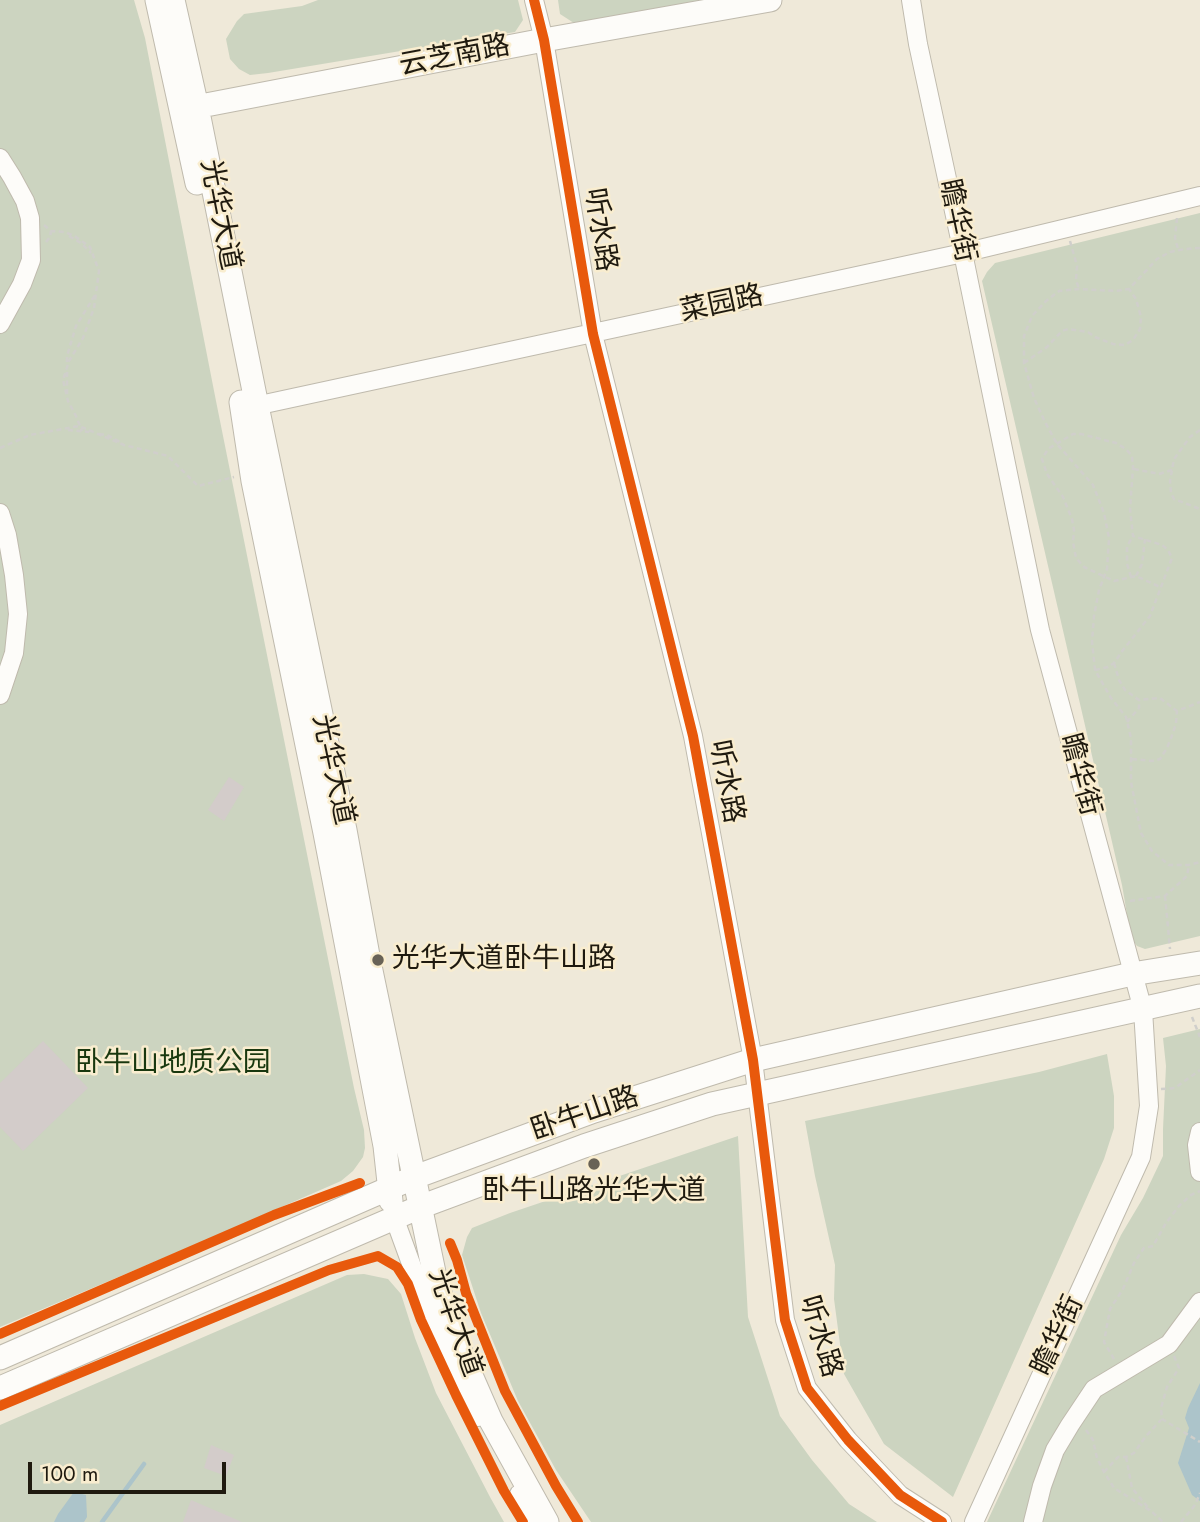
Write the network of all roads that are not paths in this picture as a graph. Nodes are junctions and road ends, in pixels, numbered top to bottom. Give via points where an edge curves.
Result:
1 (157, 0) edge
2 (173, 0) edge
3 (534, 0) edge
4 (771, 0) edge
5 (911, 0) edge
6 (544, 40) junction
7 (190, 108) junction
8 (0, 158) edge
9 (1200, 196) edge
10 (963, 253) junction
11 (0, 324) edge
12 (593, 334) junction
13 (250, 407) junction
14 (0, 513) edge
15 (0, 695) edge
16 (1200, 963) edge
17 (1132, 974) junction
18 (1192, 998) edge
19 (1143, 1010) junction
20 (753, 1060) junction
21 (758, 1093) junction
22 (1200, 1132) edge
23 (1200, 1172) edge
24 (415, 1177) junction
25 (388, 1189) junction
26 (420, 1207) junction
27 (394, 1217) junction
28 (1200, 1302) edge
29 (0, 1358) edge
30 (0, 1388) edge
31 (534, 1522) edge
32 (547, 1522) edge
33 (942, 1522) edge
34 (974, 1522) edge
35 (1033, 1522) edge

1 - 7 main road, 光华大道
2 - 7 main road, 光华大道
3 - 6 street, 听水路
4 - 6 main road, 云芝南路
5 - 10 street, 瞻华街
6 - 7 main road, 云芝南路
6 - 12 street, 听水路
7 - 13 main road, 光华大道
8 - 11 street via 24,201 31,226 31,260
9 - 10 street, 菜园路
10 - 12 street, 菜园路
10 - 17 street, 瞻华街 via 1040,630
12 - 13 street, 菜园路
12 - 20 street, 听水路 via 693,736
13 - 24 main road, 光华大道 via 345,830
13 - 25 main road, 光华大道 via 253,481 385,1146
14 - 15 street via 18,614 14,653
16 - 17 main road, 卧牛山路
17 - 19 street, 瞻华街
17 - 20 main road, 卧牛山路
18 - 19 main road
19 - 21 main road
19 - 34 street, 瞻华街 via 1149,1106 1141,1157
20 - 21 street, 听水路
20 - 24 main road, 卧牛山路 via 594,1111
21 - 26 main road via 584,1146
21 - 33 street, 听水路 via 785,1320 807,1388 900,1495
22 - 23 street
24 - 25 main road, 卧牛山路
24 - 26 main road, 光华大道
25 - 27 main road, 光华大道
25 - 29 main road, 卧牛山路
26 - 27 main road
26 - 32 main road, 光华大道 via 453,1334 491,1421
27 - 30 main road
27 - 31 street via 447,1357
28 - 35 street via 1169,1344 1094,1389 1055,1450

